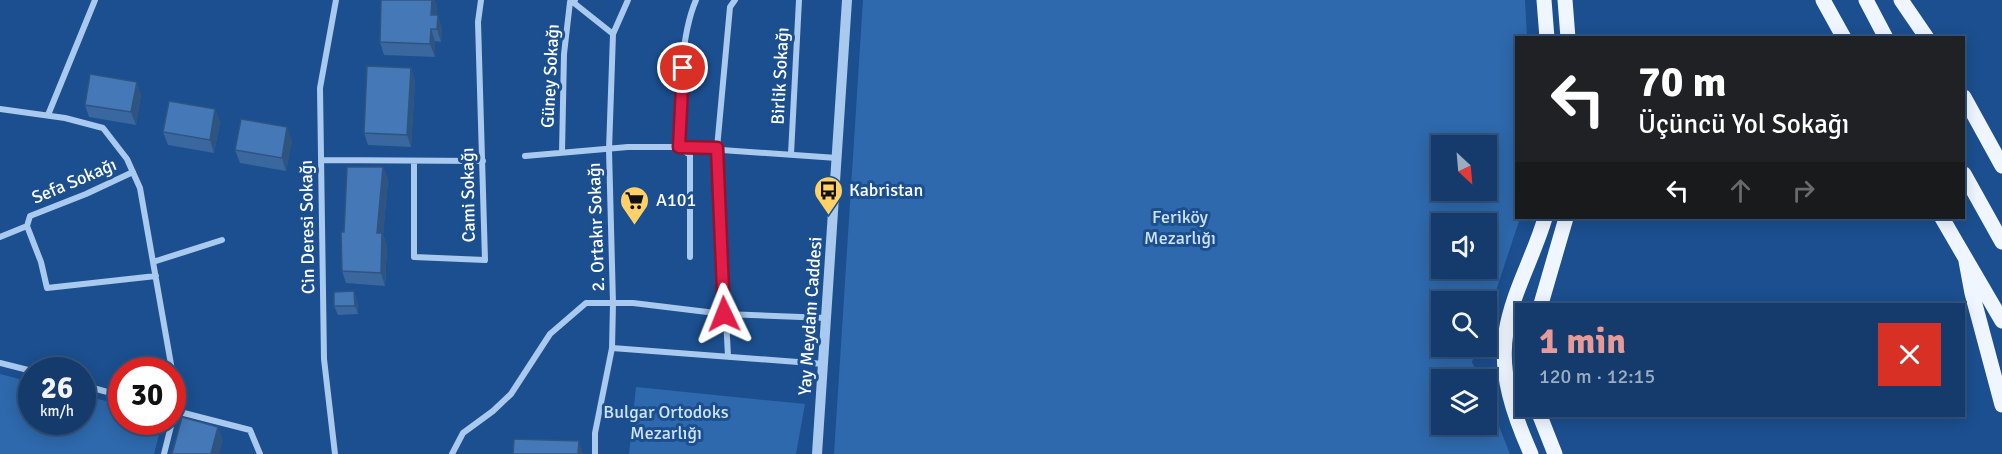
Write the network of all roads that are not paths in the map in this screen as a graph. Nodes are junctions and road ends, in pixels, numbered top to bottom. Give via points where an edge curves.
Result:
1 (95, 0) edge
2 (336, 0) edge
3 (481, 0) edge
4 (628, 0) edge
5 (696, 0) edge
6 (735, 0) edge
7 (799, 0) edge
8 (847, 0) edge
9 (1544, 0) edge
10 (1565, 0) edge
11 (1824, 0) edge
12 (1866, 0) edge
13 (1901, 0) edge
14 (573, 1) edge
15 (613, 34) junction
16 (1547, 36) edge
17 (1568, 36) edge
18 (1843, 36) edge
19 (1885, 36) edge
20 (1926, 36) edge
21 (1965, 101) edge
22 (0, 109) edge
23 (48, 115) junction
24 (679, 147) junction
25 (717, 148) junction
26 (609, 150) junction
27 (562, 152) junction
28 (791, 154) junction
29 (525, 156) dead end
30 (838, 158) junction
31 (321, 160) junction
32 (414, 161) junction
33 (483, 161) junction
34 (2002, 166) edge
35 (133, 172) junction
36 (1965, 176) edge
37 (1545, 219) edge
38 (1566, 219) edge
39 (1943, 219) edge
40 (27, 226) junction
41 (0, 237) edge
42 (222, 240) dead end
43 (2002, 242) edge
44 (690, 257) dead end
45 (1966, 261) junction
46 (153, 262) junction
47 (156, 276) junction
48 (613, 303) junction
49 (1541, 303) edge
50 (724, 314) junction
51 (827, 318) junction
52 (2002, 321) edge
53 (612, 348) junction
54 (728, 356) junction
55 (170, 357) edge
56 (0, 363) edge
57 (1511, 363) edge
58 (824, 364) junction
59 (18, 368) edge
60 (2002, 405) edge
61 (186, 413) edge
62 (1515, 413) edge
63 (1517, 417) edge
64 (1540, 417) edge
65 (168, 435) edge
66 (164, 454) edge
67 (260, 454) edge
68 (335, 454) edge
69 (452, 454) edge
70 (595, 454) edge
71 (817, 454) edge
72 (1531, 454) edge
73 (1555, 454) edge

1 - 23 street
2 - 31 street, Cin Deresi Sokağı via 320,88
3 - 33 street, Cami Sokağı via 478,22
4 - 15 street, 2. Ortakır Sokağı
5 - 24 street via 680,90
6 - 25 street via 730,8
7 - 28 street, Birlik Sokağı
8 - 30 street, Yay Meydanı Caddesi
9 - 16 main road
10 - 17 main road
11 - 18 main road
12 - 19 main road
13 - 20 main road
14 - 15 street, Güney Sokağı
14 - 27 street, Güney Sokağı via 564,54
15 - 26 street, 2. Ortakır Sokağı
21 - 34 main road
22 - 23 street
23 - 35 street via 103,128
24 - 25 street
24 - 26 street
24 - 44 street via 690,155
25 - 28 street
25 - 50 street
26 - 27 street
26 - 48 street, 2. Ortakır Sokağı
27 - 29 street
28 - 30 street
30 - 51 street, Yay Meydanı Caddesi
31 - 32 street
31 - 68 street, Cin Deresi Sokağı via 324,359
32 - 33 street
32 - 33 street, Cami Sokağı via 414,257 485,260
35 - 40 street, Sefa Sokağı via 30,216
35 - 46 street via 140,188
36 - 43 main road
37 - 57 main road via 1505,333
38 - 49 main road
39 - 45 main road
40 - 41 street, Sefa Sokağı
40 - 47 street via 47,288
42 - 46 street
45 - 52 main road
45 - 60 main road
46 - 47 street
47 - 55 street
48 - 50 street
48 - 53 street, 2. Ortakır Sokağı
48 - 69 street via 586,303 550,334 511,394 463,433
50 - 51 street
50 - 54 street
51 - 58 street, Yay Meydanı Caddesi
53 - 54 street
53 - 70 street, 2. Ortakır Sokağı via 595,433
54 - 58 street
56 - 59 street
57 - 62 main road via 1507,386
58 - 71 street, Yay Meydanı Caddesi
61 - 67 street via 250,430
63 - 72 main road
64 - 73 main road
65 - 66 street

